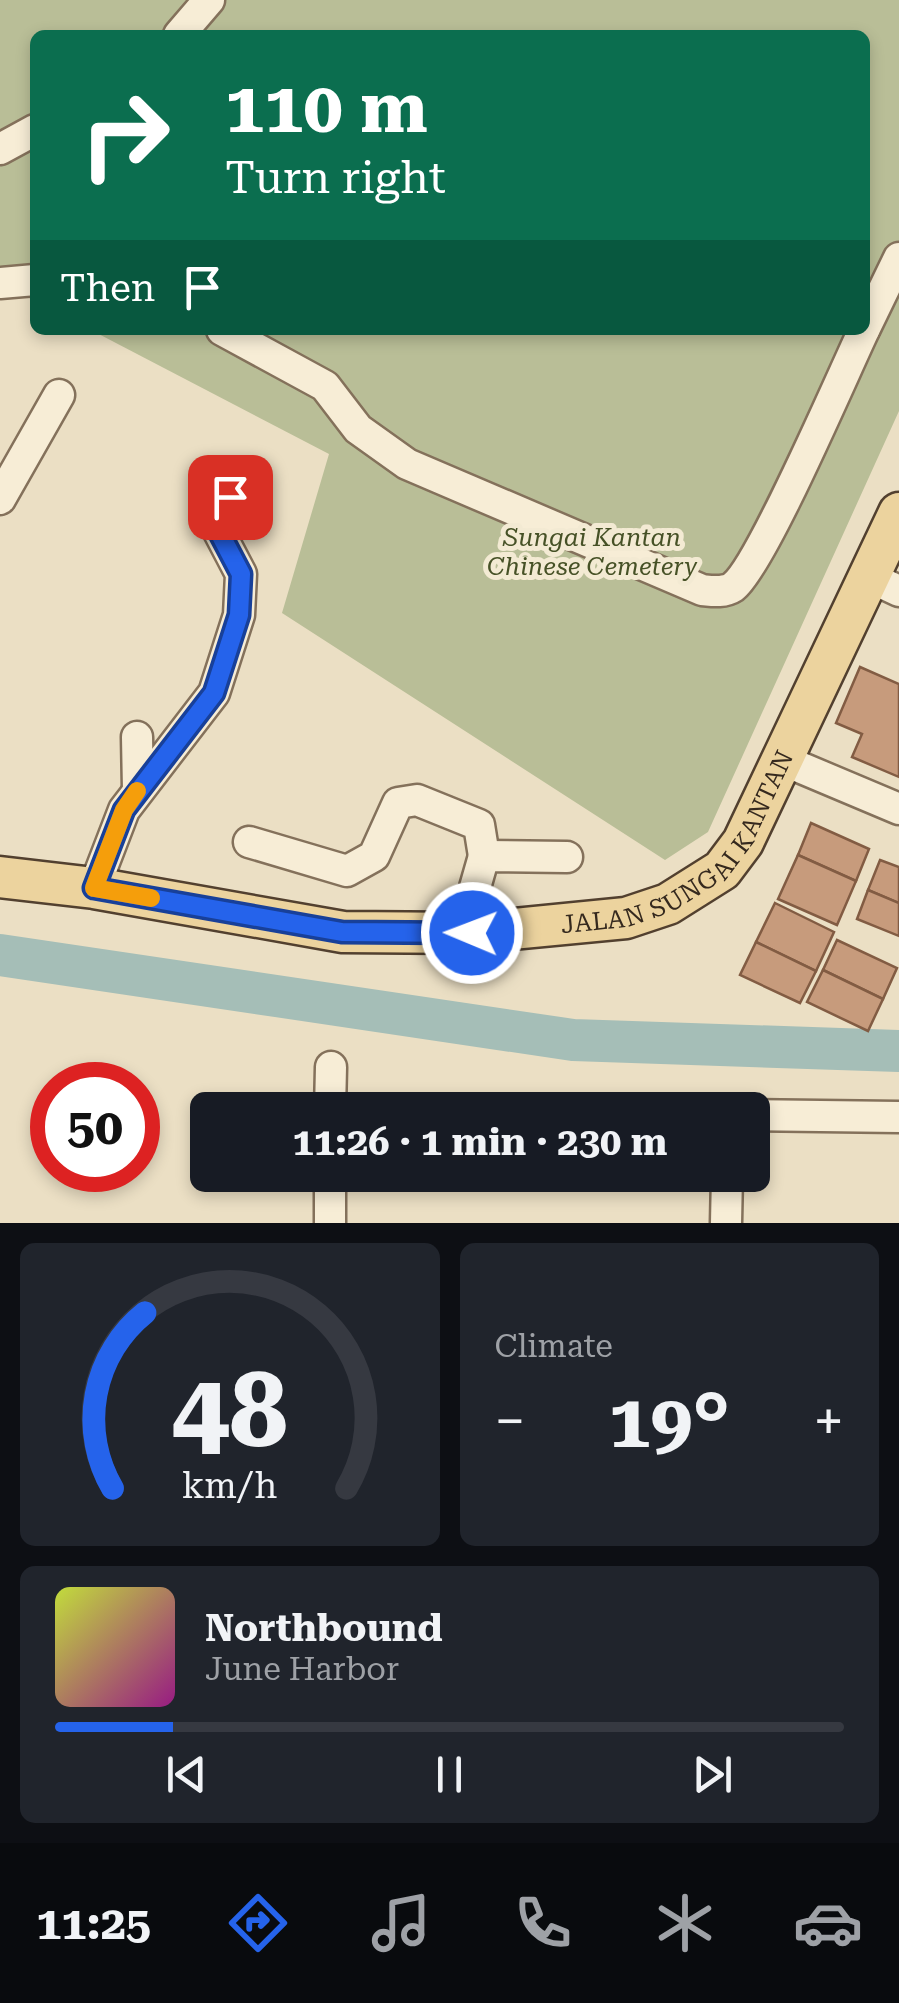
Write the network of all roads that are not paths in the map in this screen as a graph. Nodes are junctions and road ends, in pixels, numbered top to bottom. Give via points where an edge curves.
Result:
1 (208, 0) edge
2 (183, 30) edge
3 (30, 133) edge
4 (0, 149) edge
5 (899, 258) edge
6 (30, 280) edge
7 (0, 283) edge
8 (870, 317) edge
9 (231, 335) edge
10 (861, 335) edge
11 (59, 394) dead end
12 (230, 497) dead end
13 (0, 499) edge
14 (899, 513) edge
15 (886, 573) edge
16 (137, 737) dead end
17 (785, 761) junction
18 (138, 790) junction
19 (899, 810) edge
20 (249, 842) dead end
21 (484, 856) junction
22 (567, 857) dead end
23 (0, 877) edge
24 (94, 888) junction
25 (472, 933) junction
26 (330, 1067) dead end
27 (330, 1092) edge
28 (770, 1116) edge
29 (899, 1118) edge
30 (330, 1192) edge
31 (727, 1192) edge
32 (330, 1223) edge
33 (726, 1223) edge

1 - 2 street
3 - 4 street
5 - 8 street
6 - 7 street
9 - 10 street via 324,386 358,429 407,464 702,590 721,591 734,586 764,541
11 - 13 street
12 - 18 street via 219,532 241,574 239,615 214,693
14 - 15 main road, JALAN SUNGAI KANTAN
15 - 17 main road, JALAN SUNGAI KANTAN
16 - 18 street
17 - 19 street
17 - 25 main road, JALAN SUNGAI KANTAN via 743,842 696,891 626,918
18 - 24 street
20 - 21 street via 347,872 374,856 398,803 417,800 479,825
21 - 22 street
21 - 25 street via 470,905
23 - 24 main road, JALAN SUNGAI KANTAN
24 - 25 main road, JALAN SUNGAI KANTAN via 342,932
26 - 27 street
28 - 29 street
30 - 32 street
31 - 33 street

